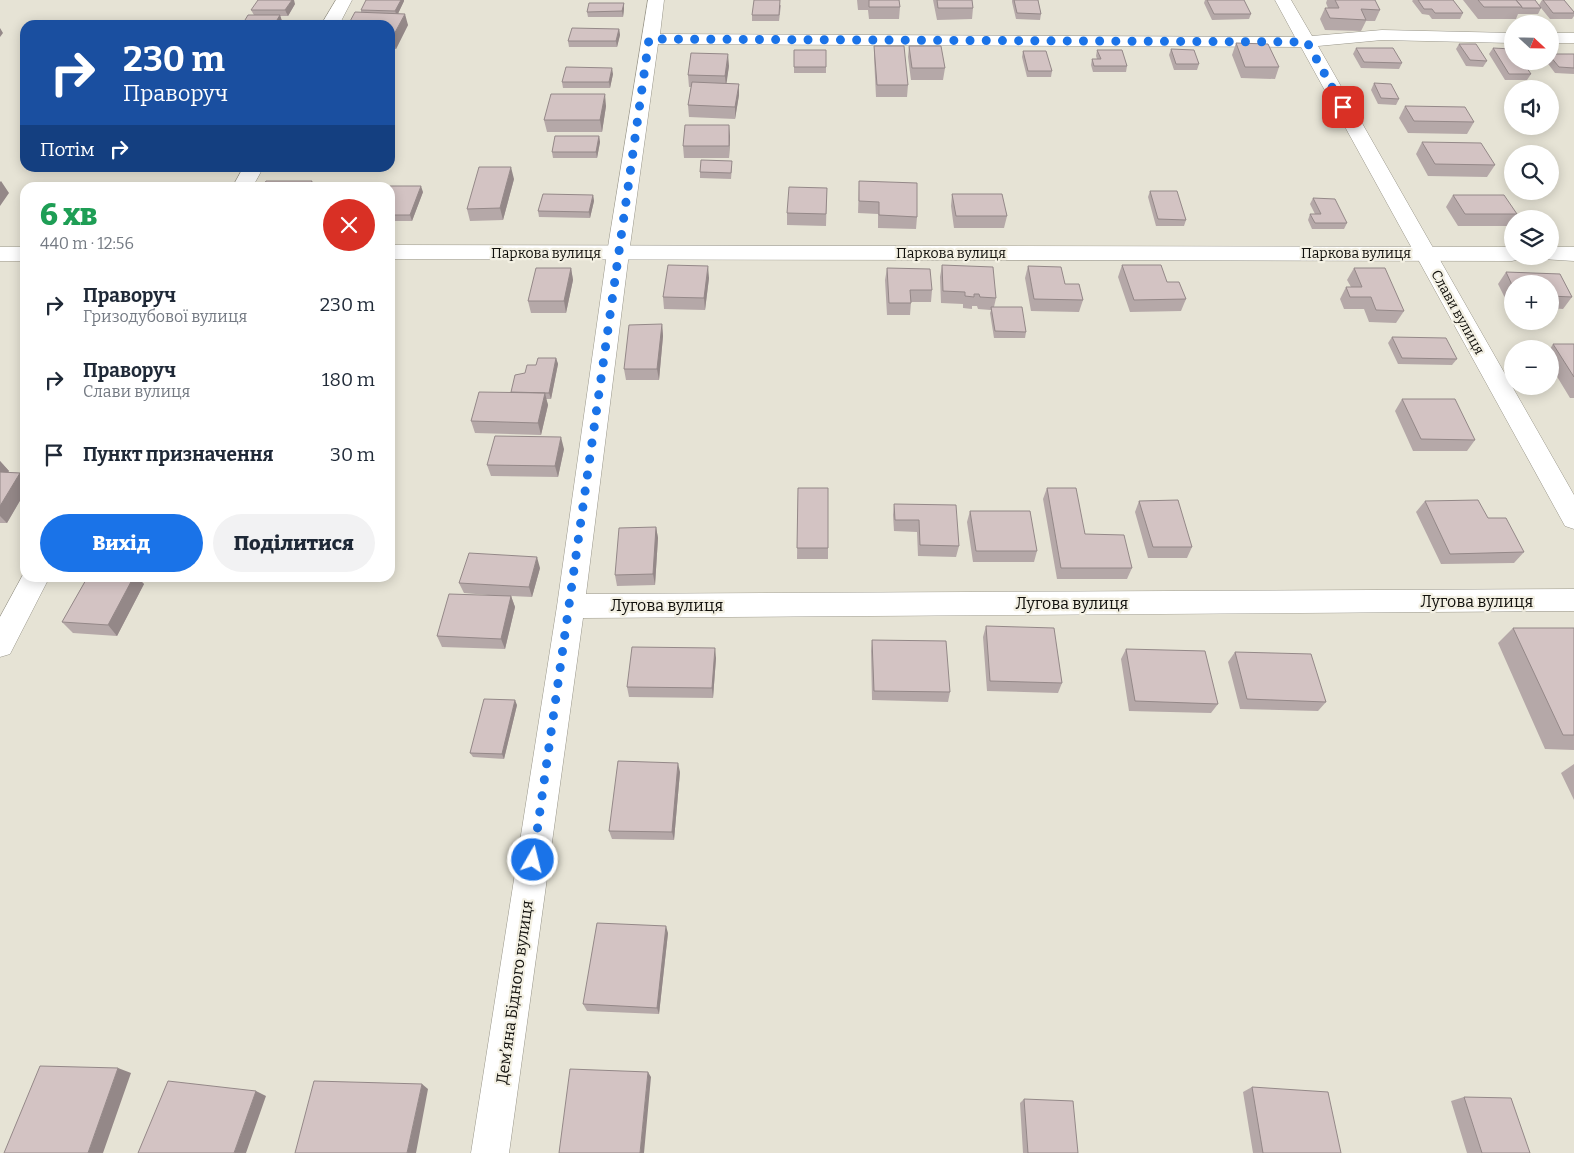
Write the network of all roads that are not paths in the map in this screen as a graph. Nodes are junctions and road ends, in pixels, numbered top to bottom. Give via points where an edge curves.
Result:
1 (344, 0) edge
2 (656, 0) edge
3 (1283, 0) edge
4 (333, 20) edge
5 (1504, 38) edge
6 (1559, 38) edge
7 (1574, 38) edge
8 (649, 39) junction
9 (1307, 42) junction
10 (395, 252) edge
11 (618, 253) junction
12 (1425, 253) junction
13 (0, 254) edge
14 (20, 254) edge
15 (1504, 254) edge
16 (1559, 254) edge
17 (1574, 254) edge
18 (1574, 519) edge
19 (34, 582) edge
20 (1574, 600) edge
21 (571, 606) junction
22 (0, 645) edge
23 (490, 1153) edge

1 - 4 street
2 - 8 street, Дем’яна Бідного вулиця
3 - 9 street, Слави вулиця
5 - 9 street via 1382,35
6 - 7 street
8 - 9 street
8 - 11 street, Дем’яна Бідного вулиця
9 - 12 street, Слави вулиця
10 - 11 street, Паркова вулиця
11 - 12 street, Паркова вулиця
11 - 21 street, Дем’яна Бідного вулиця
12 - 15 street, Паркова вулиця
12 - 18 street, Слави вулиця
13 - 14 street
16 - 17 street
19 - 22 street
20 - 21 street, Лугова вулиця
21 - 23 street, Дем’яна Бідного вулиця

